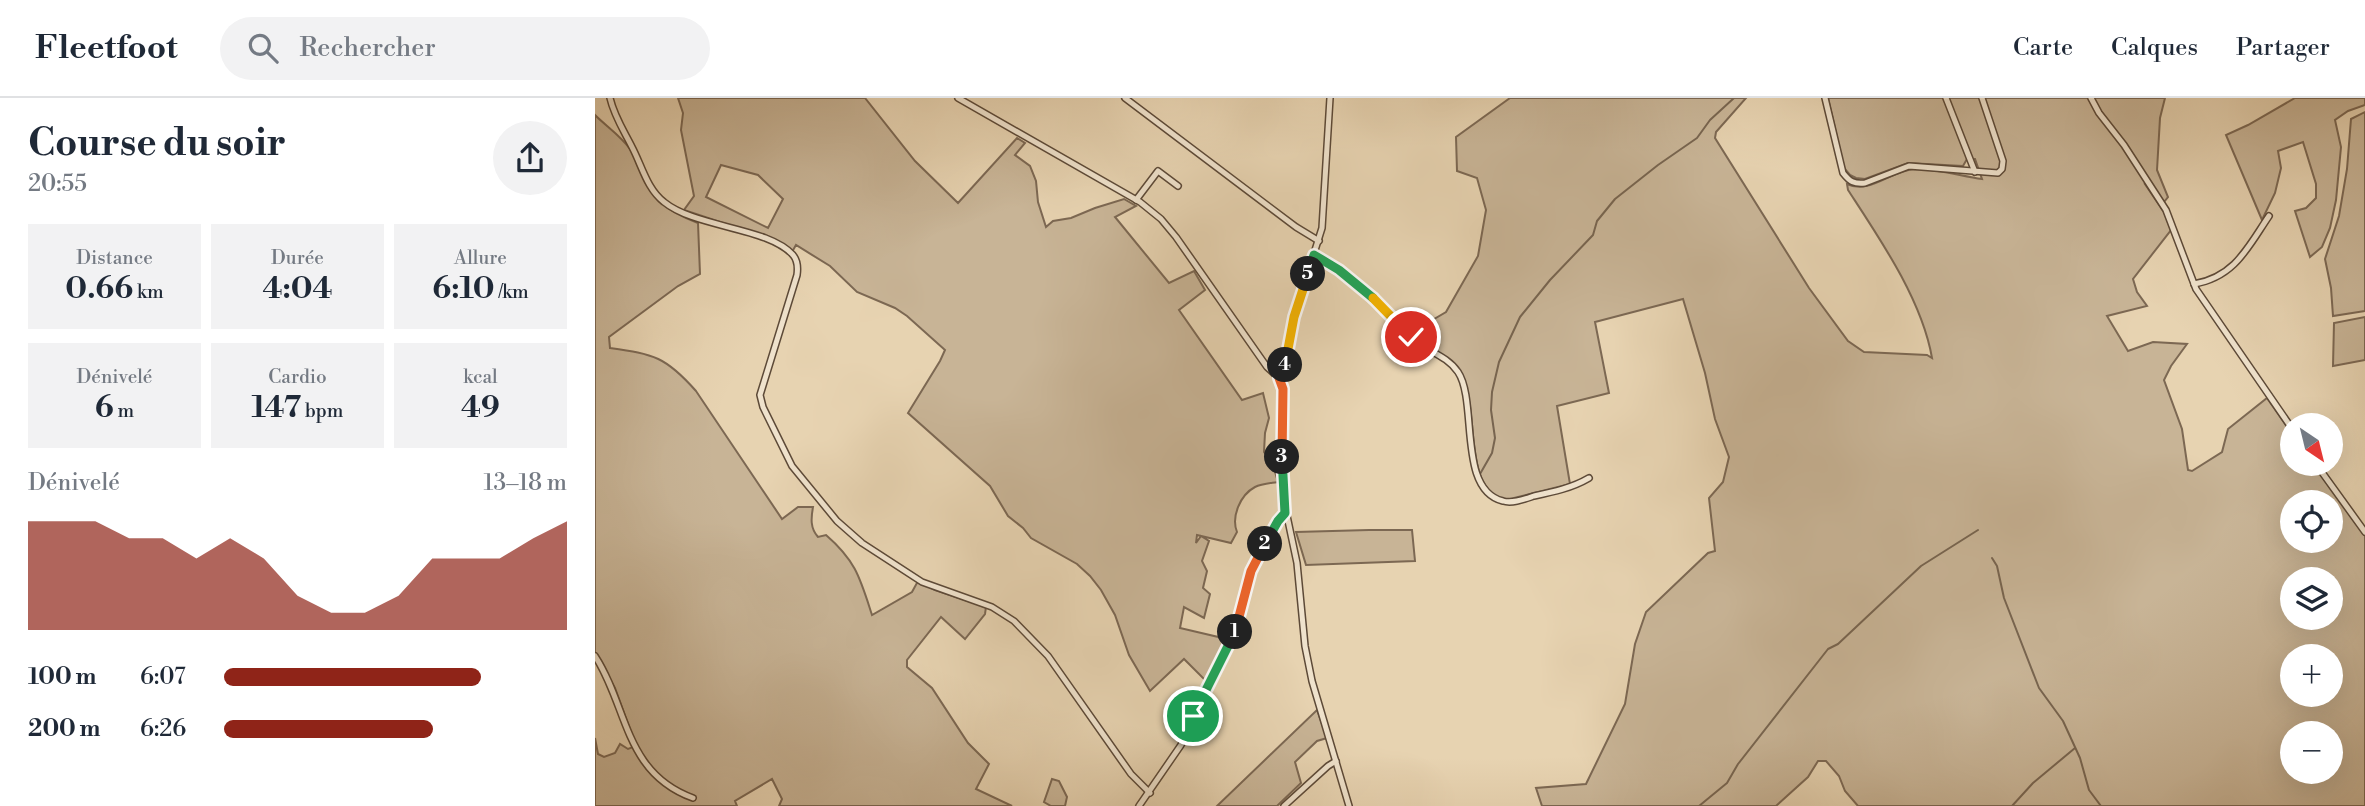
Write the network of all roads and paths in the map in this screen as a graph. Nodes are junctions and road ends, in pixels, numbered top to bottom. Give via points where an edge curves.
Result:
1 (610, 98) edge
2 (958, 98) edge
3 (1125, 98) edge
4 (1330, 98) edge
5 (1825, 98) edge
6 (1946, 98) edge
7 (1982, 98) edge
8 (2091, 98) edge
9 (1975, 172) junction
10 (1178, 186) dead end
11 (1136, 200) junction
12 (2269, 216) dead end
13 (1319, 242) junction
14 (1314, 255) junction
15 (2194, 284) junction
16 (1279, 378) junction
17 (2281, 413) edge
18 (2325, 476) edge
19 (1589, 478) dead end
20 (1285, 513) junction
21 (2365, 532) edge
22 (595, 656) edge
23 (1336, 761) junction
24 (1150, 793) junction
25 (693, 798) dead end
26 (1139, 806) edge
27 (1284, 806) edge
28 (1349, 806) edge

1 - 24 street via 653,190 670,206 764,239 796,259 797,275 760,395 799,474 837,521 863,543 922,582 992,607 1014,621 1048,656 1131,774
2 - 11 street
3 - 13 street
4 - 13 street
5 - 9 street via 1843,173 1851,182 1865,183 1909,166
6 - 9 street
7 - 9 street via 2003,161 1998,173
8 - 15 street via 2166,210
10 - 11 street via 1158,171
11 - 16 street via 1176,237
12 - 15 street via 2233,267
13 - 14 street
14 - 16 street
14 - 19 street via 1356,283 1416,342 1456,369 1466,397 1477,471 1489,494 1510,502 1566,489
15 - 17 street
16 - 20 street via 1283,389
18 - 21 street
20 - 23 street via 1297,563 1309,668
20 - 24 street via 1256,559 1233,638 1181,745
22 - 25 street via 641,757 665,782
23 - 27 street
23 - 28 street
24 - 26 street

